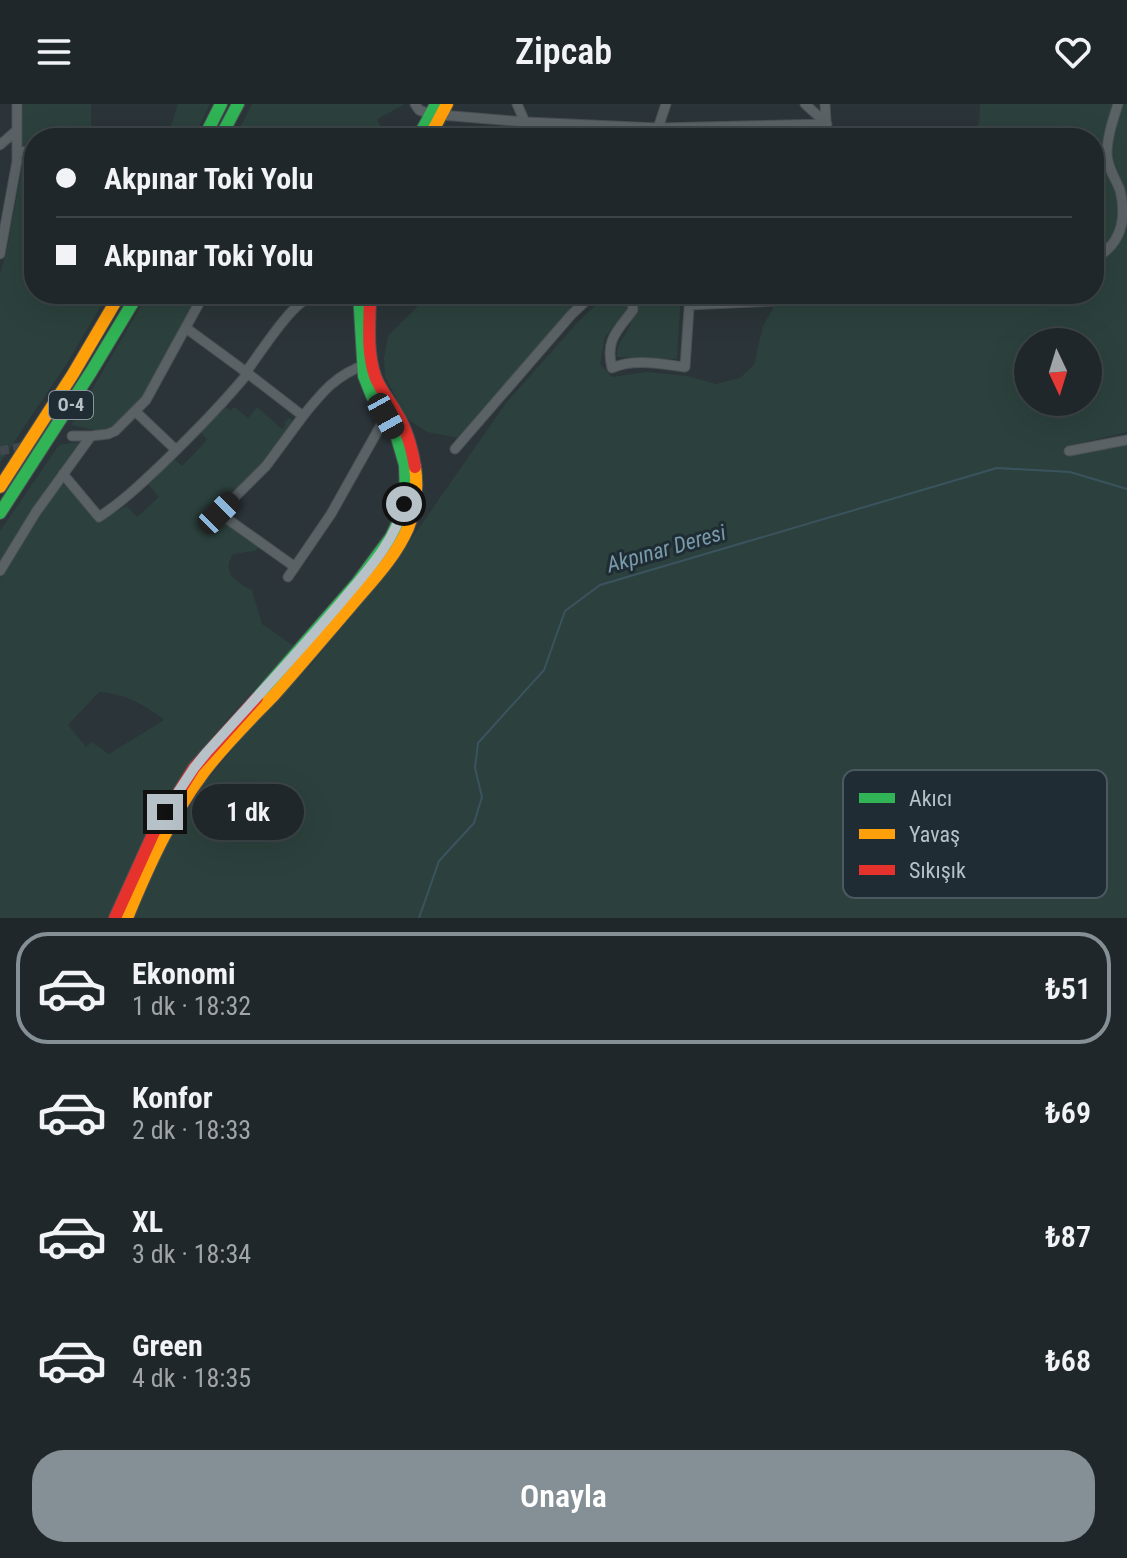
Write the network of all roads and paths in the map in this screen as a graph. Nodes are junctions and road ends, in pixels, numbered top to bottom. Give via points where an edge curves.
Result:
1 (17, 104) edge
2 (221, 104) edge
3 (238, 104) edge
4 (415, 104) edge
5 (517, 104) edge
6 (666, 104) edge
7 (805, 104) edge
8 (825, 104) edge
9 (1118, 104) edge
10 (438, 109) edge
11 (525, 122) junction
12 (827, 124) junction
13 (209, 128) edge
14 (225, 128) edge
15 (425, 128) edge
16 (658, 128) joint
17 (777, 128) edge
18 (827, 128) edge
19 (17, 130) junction
20 (0, 145) edge
21 (17, 152) junction
22 (24, 152) edge
23 (0, 254) edge
24 (1104, 254) edge
25 (114, 304) edge
26 (132, 304) edge
27 (199, 304) edge
28 (295, 304) edge
29 (358, 304) edge
30 (370, 304) edge
31 (583, 304) edge
32 (633, 304) edge
33 (689, 304) edge
34 (186, 328) junction
35 (367, 364) junction
36 (247, 372) junction
37 (135, 411) junction
38 (390, 412) junction
39 (303, 416) junction
40 (72, 436) dead end
41 (91, 436) junction
42 (1127, 440) edge
43 (455, 449) dead end
44 (176, 450) junction
45 (1069, 451) dead end
46 (63, 474) junction
47 (0, 487) edge
48 (0, 513) edge
49 (295, 567) junction
50 (0, 571) edge
51 (288, 577) dead end
52 (115, 918) edge
53 (127, 918) edge

1 - 19 street
2 - 13 main road
3 - 14 main road
4 - 10 street via 419,110
5 - 11 street
6 - 16 street
7 - 12 street
8 - 12 street
9 - 24 street via 1107,156 1125,206 1123,229
10 - 11 street
10 - 15 main road
11 - 16 street
12 - 17 street
12 - 18 street
19 - 20 street
19 - 21 street
21 - 22 street
21 - 23 street
25 - 47 main road, O-4
26 - 48 main road, O-4
27 - 34 street
28 - 36 street
29 - 35 main road
30 - 35 main road
31 - 43 street
32 - 33 street via 608,352 612,368 623,363 685,367
34 - 36 street
34 - 37 street
35 - 38 main road via 367,387
35 - 39 street via 328,386
36 - 39 street
36 - 44 street
37 - 41 street via 115,431
37 - 44 street
38 - 49 street
38 - 52 main road via 406,476 396,529 305,645 194,768 154,832
38 - 53 main road via 410,442 415,467 416,494 408,528 370,584 204,772 167,828
39 - 49 street via 260,473 219,513
40 - 41 street
41 - 46 street
42 - 45 street
44 - 46 street via 99,517
46 - 50 street
49 - 51 street

